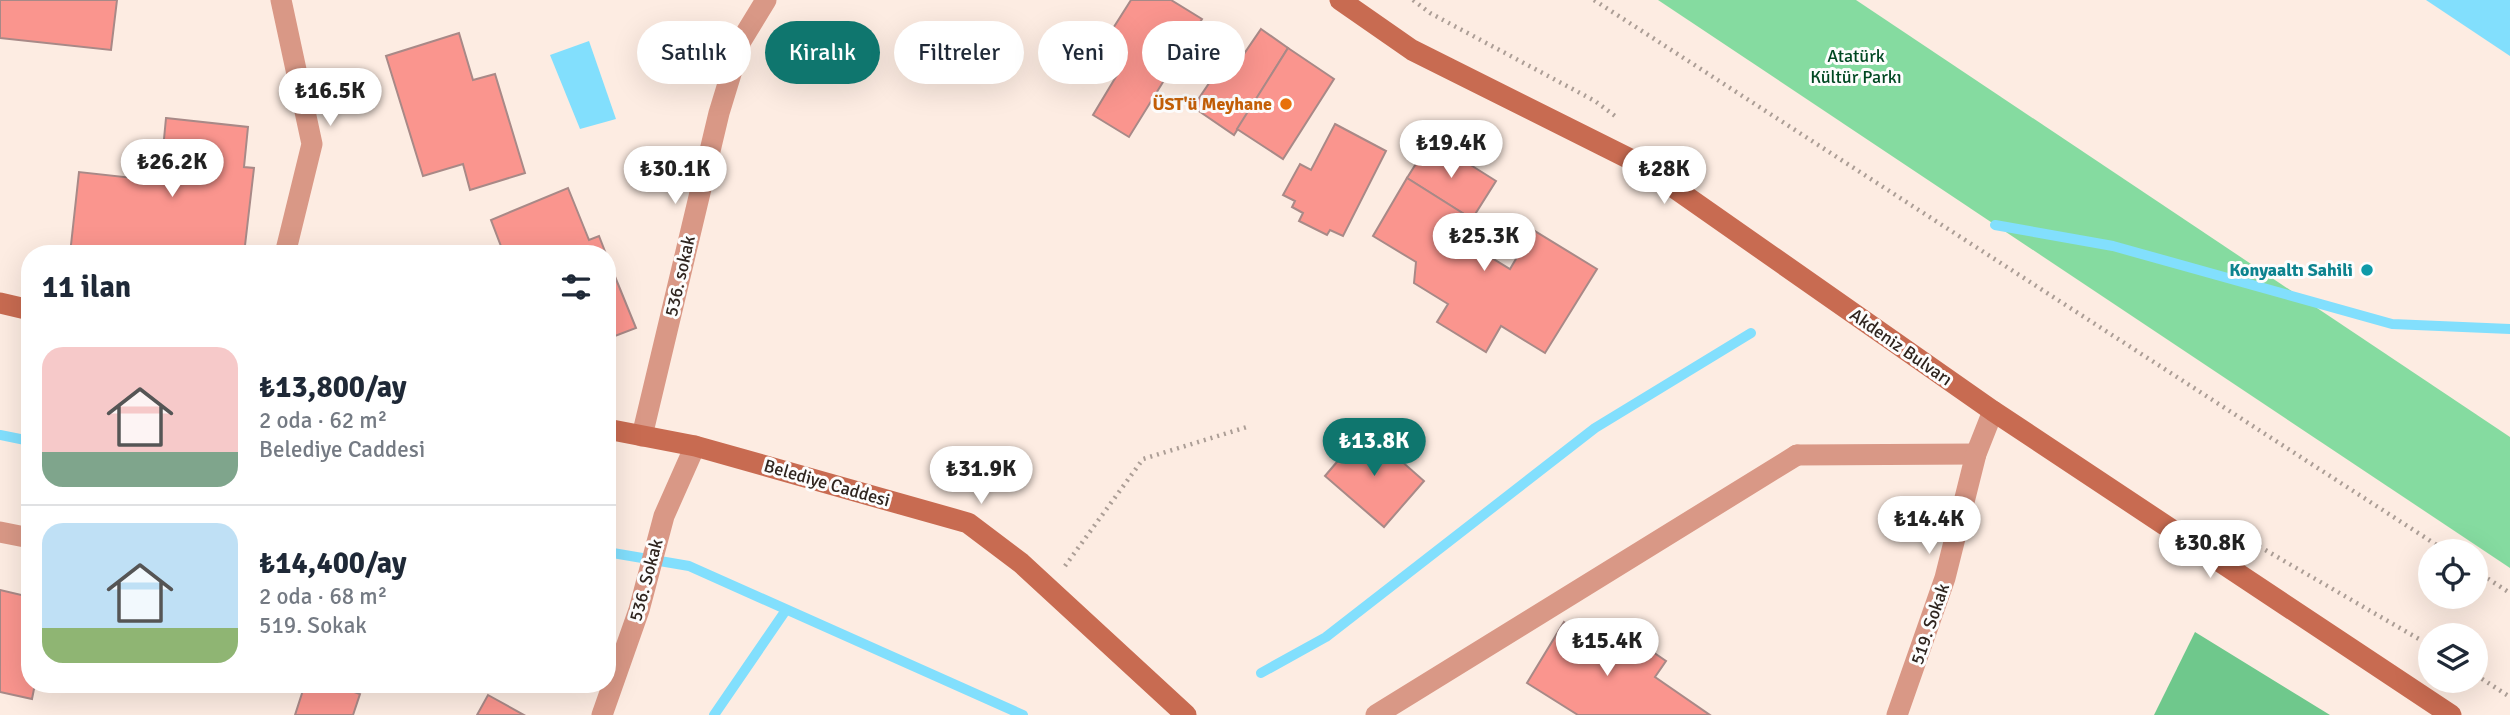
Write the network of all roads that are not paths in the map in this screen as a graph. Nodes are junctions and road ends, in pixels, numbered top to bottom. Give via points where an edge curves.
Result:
1 (281, 0) edge
2 (766, 0) edge
3 (1340, 0) edge
4 (287, 245) edge
5 (0, 303) edge
6 (21, 308) edge
7 (1993, 411) junction
8 (616, 431) edge
9 (642, 436) junction
10 (695, 446) junction
11 (1976, 454) junction
12 (0, 532) edge
13 (21, 536) edge
14 (616, 661) edge
15 (607, 693) edge
16 (601, 715) edge
17 (1186, 715) edge
18 (1376, 715) edge
19 (1897, 715) edge
20 (2451, 715) edge

1 - 4 street via 312,144
2 - 9 street, 536. sokak via 741,41 719,113
3 - 7 main road, Akdeniz Bulvarı via 1412,50 1640,164
5 - 6 main road
7 - 11 street, 519. Sokak
7 - 20 main road, Akdeniz Bulvarı
8 - 9 main road, Belediye Caddesi
9 - 10 main road, Belediye Caddesi
10 - 14 street, 536. Sokak via 664,516 639,610
10 - 17 main road, Belediye Caddesi via 968,523 1021,563
11 - 18 street via 1797,455
11 - 19 street, 519. Sokak via 1945,578
12 - 13 street
15 - 16 street, 536. Sokak

